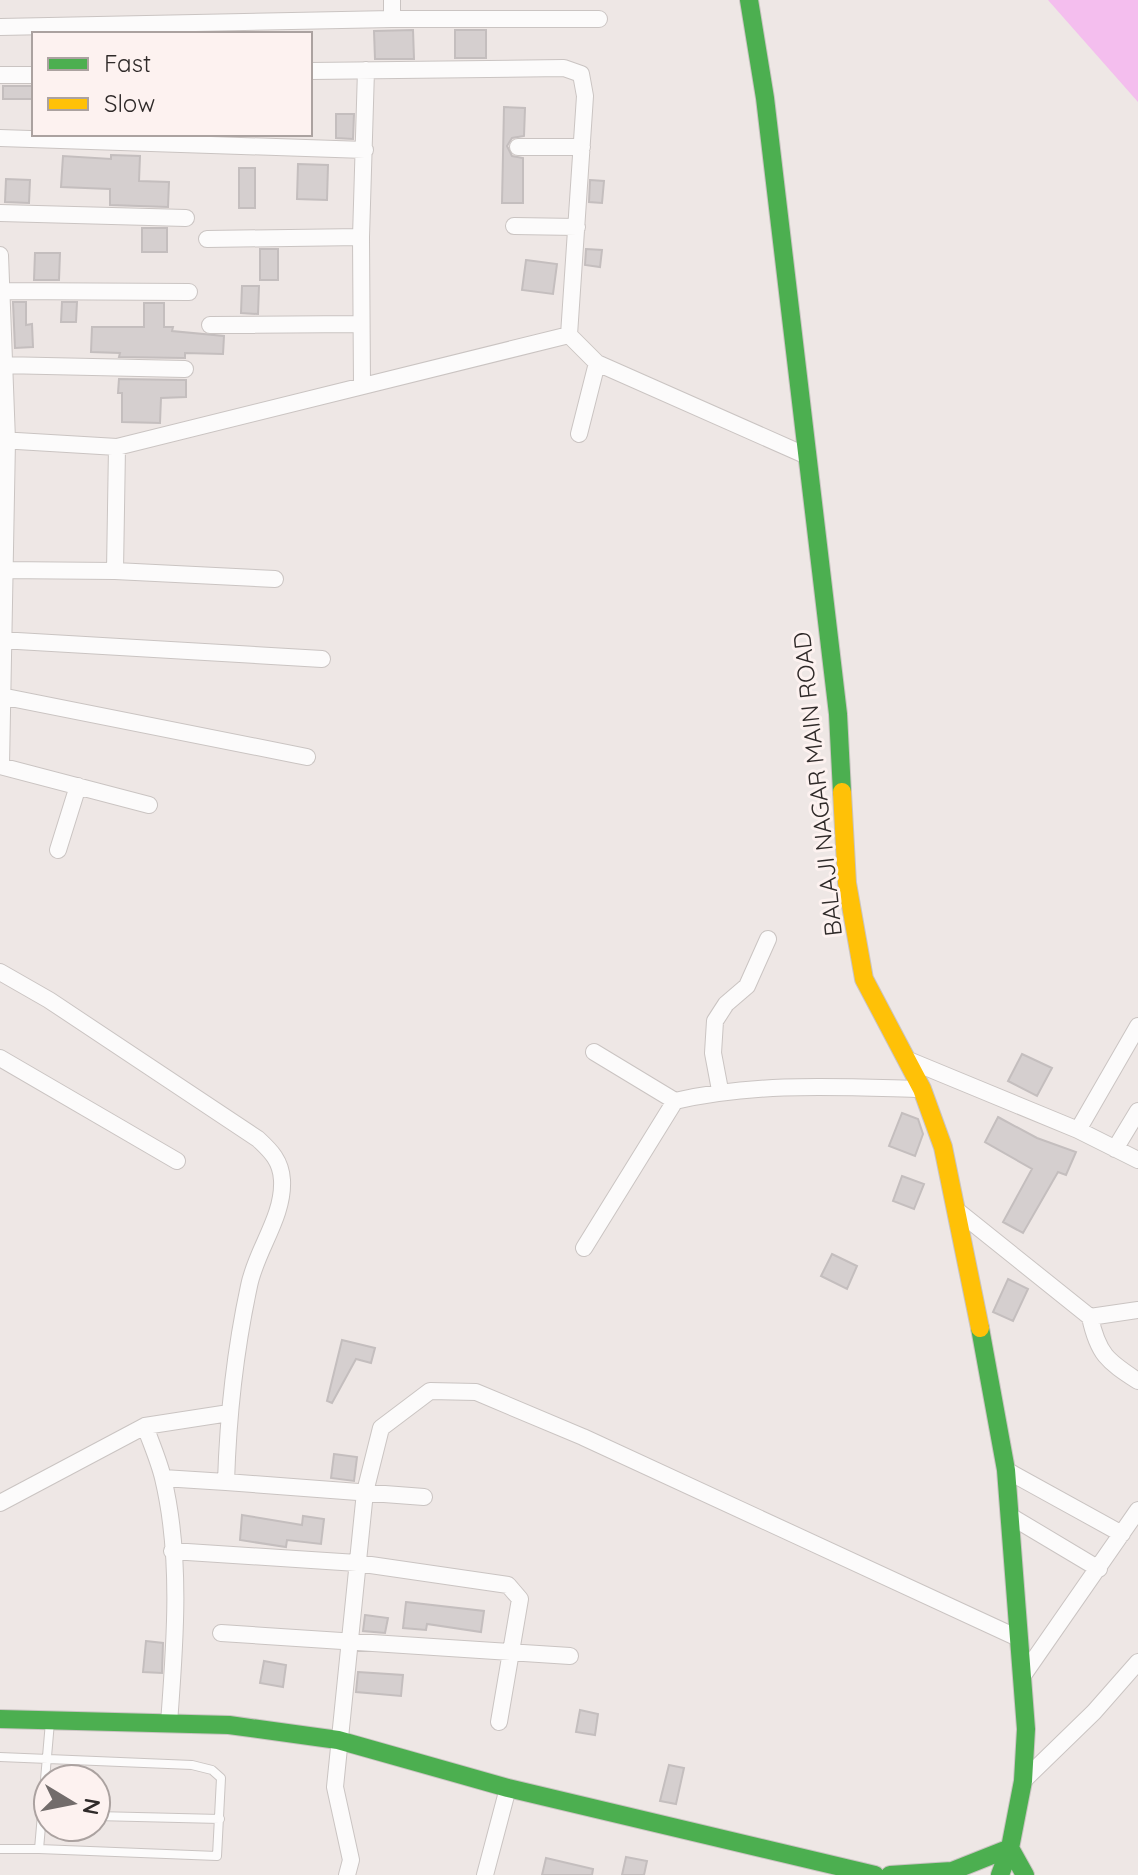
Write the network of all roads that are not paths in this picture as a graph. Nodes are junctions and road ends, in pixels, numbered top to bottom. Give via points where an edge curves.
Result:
1 (392, 0) edge
2 (749, 0) edge
3 (392, 19) junction
4 (599, 19) dead end
5 (0, 27) edge
6 (366, 70) junction
7 (312, 71) edge
8 (0, 75) edge
9 (32, 75) edge
10 (0, 138) edge
11 (518, 147) dead end
12 (582, 147) junction
13 (365, 150) junction
14 (0, 213) edge
15 (186, 218) dead end
16 (514, 226) dead end
17 (577, 227) junction
18 (361, 237) junction
19 (207, 239) dead end
20 (0, 255) edge
21 (1, 291) edge
22 (189, 292) dead end
23 (360, 324) junction
24 (210, 325) dead end
25 (569, 335) junction
26 (597, 363) junction
27 (2, 365) edge
28 (185, 369) dead end
29 (362, 384) junction
30 (579, 434) dead end
31 (4, 440) edge
32 (117, 447) junction
33 (807, 456) junction
34 (3, 570) edge
35 (115, 571) junction
36 (275, 579) dead end
37 (1, 640) edge
38 (322, 659) dead end
39 (1, 696) edge
40 (307, 757) dead end
41 (0, 766) edge
42 (78, 786) junction
43 (149, 805) dead end
44 (58, 850) dead end
45 (768, 939) dead end
46 (0, 972) edge
47 (1138, 1026) edge
48 (594, 1052) dead end
49 (0, 1058) edge
50 (906, 1059) junction
51 (922, 1089) junction
52 (720, 1090) junction
53 (675, 1101) junction
54 (1138, 1111) edge
55 (1078, 1130) junction
56 (1115, 1149) junction
57 (1138, 1160) edge
58 (177, 1161) dead end
59 (959, 1212) junction
60 (584, 1248) dead end
61 (1138, 1310) edge
62 (1090, 1317) junction
63 (1138, 1381) edge
64 (229, 1413) junction
65 (145, 1426) junction
66 (1006, 1470) junction
67 (163, 1478) junction
68 (226, 1482) junction
69 (365, 1492) junction
70 (424, 1497) dead end
71 (0, 1503) edge
72 (1138, 1510) edge
73 (1012, 1517) junction
74 (1122, 1534) junction
75 (172, 1551) junction
76 (357, 1563) junction
77 (1099, 1569) junction
78 (221, 1633) dead end
79 (1018, 1638) junction
80 (352, 1642) junction
81 (512, 1652) junction
82 (570, 1656) dead end
83 (1138, 1662) edge
84 (1022, 1677) junction
85 (0, 1719) edge
86 (50, 1721) junction
87 (499, 1722) dead end
88 (169, 1723) junction
89 (338, 1740) junction
90 (0, 1757) edge
91 (47, 1757) junction
92 (47, 1763) edge
93 (1023, 1781) junction
94 (508, 1788) junction
95 (112, 1816) edge
96 (220, 1819) junction
97 (40, 1843) edge
98 (1010, 1848) junction
99 (0, 1849) edge
100 (39, 1849) junction
101 (814, 1869) edge
102 (347, 1875) edge
103 (485, 1875) edge
104 (875, 1875) edge
105 (890, 1875) edge
106 (1000, 1875) edge
107 (1025, 1875) edge

1 - 3 street
2 - 33 street, BALAJI NAGAR MAIN ROAD
3 - 4 street
3 - 5 street
6 - 7 street
6 - 12 street via 573,71 581,74 585,96
6 - 13 street
8 - 9 street
10 - 13 street
11 - 12 street
12 - 17 street
13 - 18 street
14 - 15 street
16 - 17 street
17 - 25 street
18 - 19 street
18 - 23 street
20 - 21 street
21 - 22 street
21 - 27 street
23 - 24 street
23 - 29 street
25 - 26 street
25 - 29 street
26 - 30 street
26 - 33 street
27 - 28 street
27 - 31 street
29 - 32 street
31 - 32 street
31 - 34 street
32 - 35 street
33 - 50 street, BALAJI NAGAR MAIN ROAD via 838,714 847,883 864,979
34 - 35 street
34 - 37 street
35 - 36 street
37 - 38 street
37 - 39 street
39 - 40 street
39 - 41 street
41 - 42 street
42 - 43 street
42 - 44 street
45 - 52 street via 747,986 715,1021 713,1053
46 - 64 street via 276,1155 282,1179 280,1205 249,1283
47 - 55 street
48 - 53 street
49 - 58 street
50 - 51 street, BALAJI NAGAR MAIN ROAD
50 - 55 street
51 - 52 street
51 - 59 street, BALAJI NAGAR MAIN ROAD
52 - 53 street
53 - 60 street
54 - 56 street
55 - 56 street
56 - 57 street
59 - 62 street
59 - 66 street, BALAJI NAGAR MAIN ROAD
61 - 62 street
62 - 63 street via 1105,1357
64 - 65 street
64 - 68 street
65 - 67 street
65 - 71 street
66 - 73 street, BALAJI NAGAR MAIN ROAD
66 - 74 street
67 - 68 street
67 - 75 street
68 - 69 street
69 - 70 street
69 - 76 street
69 - 79 street via 381,1428 430,1391 476,1392
72 - 74 street
73 - 77 street
73 - 79 street, BALAJI NAGAR MAIN ROAD
74 - 77 street
75 - 76 street
75 - 88 street via 176,1634
76 - 80 street
76 - 81 street via 508,1585 520,1599
77 - 84 street
78 - 80 street
79 - 84 street, BALAJI NAGAR MAIN ROAD
80 - 81 street
80 - 89 street
81 - 82 street
81 - 87 street
83 - 93 street
84 - 93 street, BALAJI NAGAR MAIN ROAD
85 - 86 street
86 - 88 street
86 - 91 lane
88 - 89 street via 229,1725
89 - 94 street
89 - 102 street via 335,1787 351,1860
90 - 91 lane
91 - 92 lane
91 - 96 lane via 212,1770 221,1778
93 - 98 street, BALAJI NAGAR MAIN ROAD
94 - 101 street
94 - 103 street
95 - 96 lane
96 - 100 lane via 217,1856
97 - 100 lane
98 - 105 street via 976,1868 955,1873
98 - 106 street, BALAJI NAGAR MAIN ROAD
98 - 107 street
99 - 100 lane
101 - 104 street

